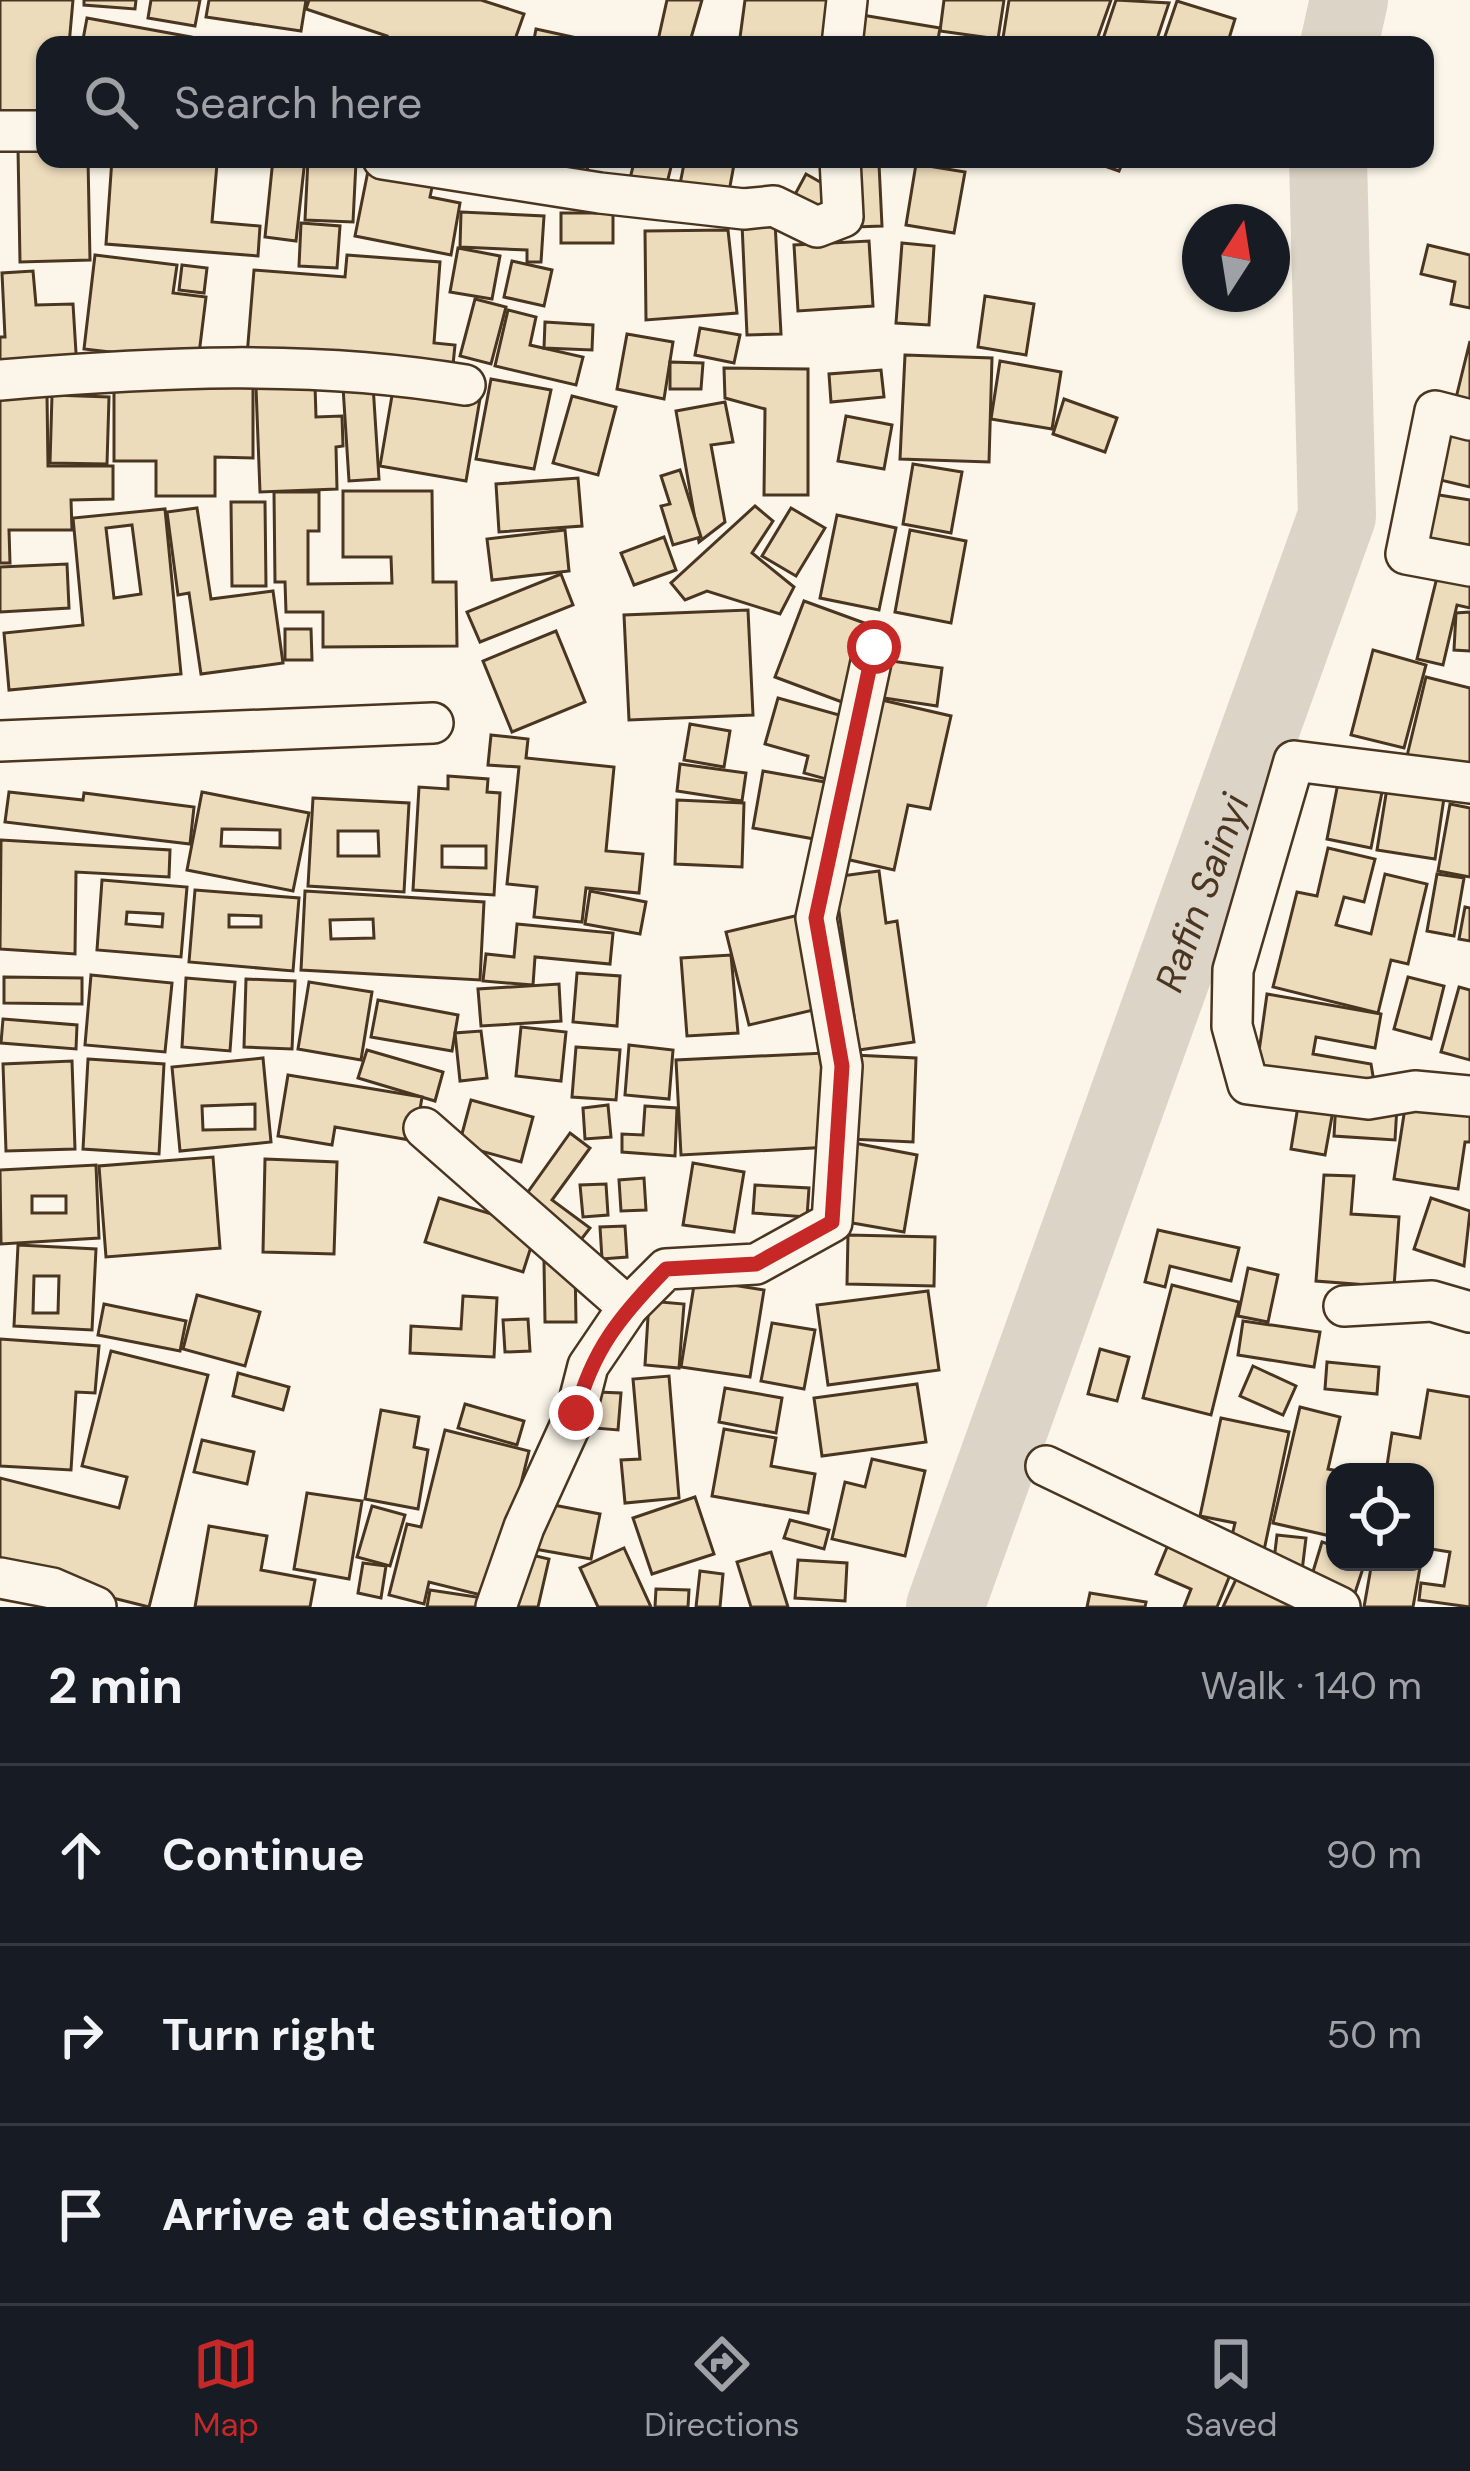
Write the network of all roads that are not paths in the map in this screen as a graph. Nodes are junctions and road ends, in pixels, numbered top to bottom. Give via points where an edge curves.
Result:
1 (847, 0) edge
2 (843, 36) edge
3 (0, 130) edge
4 (36, 131) edge
5 (443, 168) edge
6 (840, 168) edge
7 (0, 380) edge
8 (466, 385) dead end
9 (1470, 420) edge
10 (1470, 566) edge
11 (874, 647) dead end
12 (433, 723) dead end
13 (0, 741) edge
14 (1470, 783) edge
15 (1470, 1096) edge
16 (424, 1128) dead end
17 (1345, 1306) dead end
18 (628, 1307) junction
19 (1470, 1312) edge
20 (1046, 1466) dead end
21 (0, 1578) edge
22 (96, 1607) edge
23 (496, 1607) edge
24 (1340, 1607) edge

1 - 2 street
3 - 4 street
5 - 6 street via 657,200 774,206 817,227 843,217
7 - 8 street via 302,366
9 - 10 street via 1436,411 1406,554
11 - 18 street via 816,918 842,1066 832,1222 756,1264 666,1269
12 - 13 street
14 - 15 street via 1294,761 1233,970 1232,1026 1248,1084 1368,1099 1415,1091
16 - 18 street
17 - 19 street via 1432,1301
18 - 23 street via 588,1366
20 - 24 street
21 - 22 street

